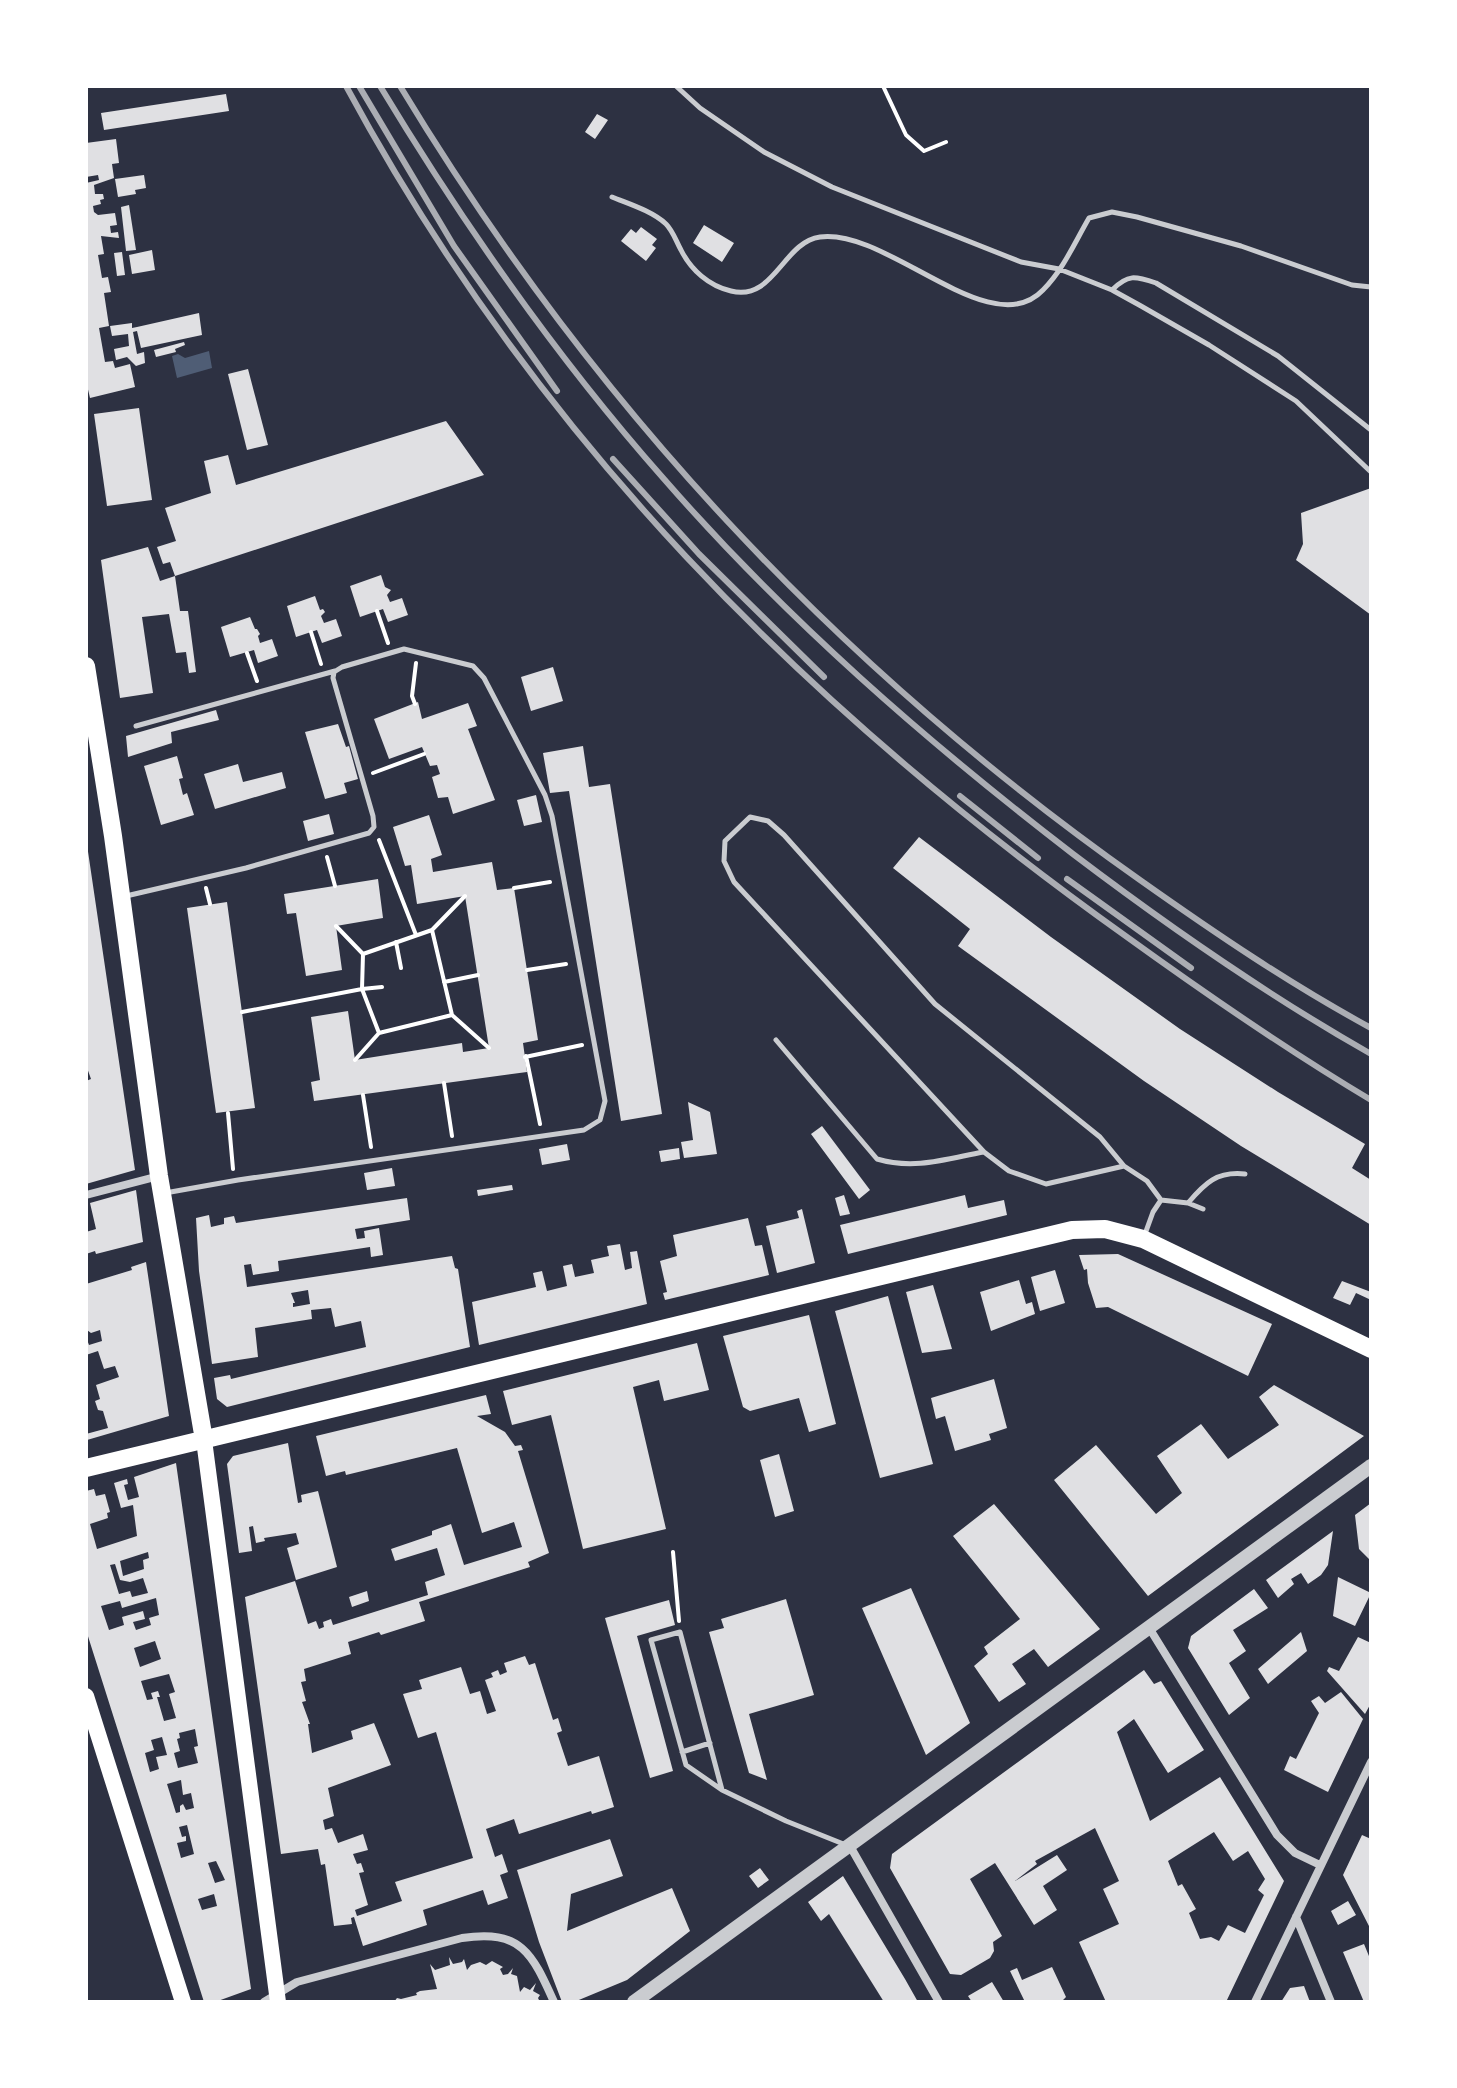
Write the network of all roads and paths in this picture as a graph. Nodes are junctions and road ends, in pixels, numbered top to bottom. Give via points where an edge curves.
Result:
1 (676, 86) edge
2 (883, 86) edge
3 (946, 142) dead end
4 (612, 197) dead end
5 (1059, 269) junction
6 (1371, 287) edge
7 (1112, 290) junction
8 (1371, 430) edge
9 (1371, 472) edge
10 (377, 611) dead end
11 (311, 632) dead end
12 (417, 652) junction
13 (247, 653) dead end
14 (391, 653) junction
15 (86, 666) edge
16 (336, 671) junction
17 (324, 674) junction
18 (260, 691) junction
19 (415, 704) dead end
20 (136, 726) dead end
21 (424, 754) dead end
22 (363, 777) junction
23 (374, 827) junction
24 (324, 847) junction
25 (564, 879) junction
26 (335, 886) dead end
27 (514, 888) dead end
28 (465, 896) dead end
29 (121, 897) junction
30 (336, 926) dead end
31 (432, 930) junction
32 (416, 935) junction
33 (396, 942) junction
34 (363, 954) junction
35 (580, 962) junction
36 (401, 968) dead end
37 (527, 970) dead end
38 (478, 975) dead end
39 (444, 982) junction
40 (382, 987) dead end
41 (362, 989) junction
42 (242, 1012) dead end
43 (452, 1015) junction
44 (379, 1033) junction
45 (776, 1040) dead end
46 (596, 1042) junction
47 (489, 1048) dead end
48 (355, 1060) dead end
49 (444, 1083) dead end
50 (363, 1095) dead end
51 (228, 1113) dead end
52 (543, 1138) junction
53 (454, 1150) junction
54 (984, 1152) junction
55 (374, 1161) junction
56 (1124, 1166) junction
57 (1245, 1174) dead end
58 (211, 1184) junction
59 (161, 1185) junction
60 (86, 1195) edge
61 (1161, 1200) junction
62 (1188, 1203) junction
63 (1203, 1209) dead end
64 (1143, 1239) junction
65 (1371, 1349) edge
66 (204, 1440) junction
67 (1371, 1466) edge
68 (86, 1468) edge
69 (673, 1552) dead end
70 (1148, 1626) junction
71 (680, 1632) junction
72 (86, 1696) edge
73 (710, 1743) junction
74 (682, 1752) junction
75 (1371, 1762) edge
76 (722, 1790) junction
77 (850, 1846) junction
78 (1320, 1865) junction
79 (1296, 1917) junction
80 (273, 2000) edge
81 (183, 2002) edge
82 (554, 2002) edge
83 (634, 2002) edge
84 (939, 2002) edge
85 (1255, 2002) edge
86 (1331, 2002) edge

1 - 5 lane via 764,152 832,187 1021,262
2 - 3 path via 906,135 924,151
4 - 5 lane via 668,226 697,272 734,292 761,286 800,245 818,237 868,245 963,294 1000,306 1029,301
5 - 6 lane via 1089,218 1112,212
5 - 7 lane
7 - 8 lane via 1122,279 1156,283 1278,356
7 - 9 lane via 1296,401
10 - 14 path
11 - 17 path
12 - 14 lane
12 - 19 path
12 - 25 lane via 473,666 484,678 545,795
13 - 18 path
14 - 16 lane
15 - 29 main road
16 - 17 lane
16 - 22 lane via 333,678
17 - 18 lane
18 - 20 lane
21 - 22 path
22 - 23 lane
23 - 24 lane via 365,836
23 - 32 path
24 - 26 path
24 - 29 lane
25 - 27 path
25 - 35 lane
28 - 31 path
29 - 59 main road
30 - 34 path
31 - 32 path
31 - 39 path
32 - 33 path
33 - 34 path
33 - 36 path
34 - 41 path
35 - 37 path
35 - 46 lane
38 - 39 path
39 - 43 path
40 - 41 path
41 - 42 path
41 - 44 path
43 - 44 path
43 - 47 path
44 - 48 path
45 - 54 lane via 877,1159 899,1166
46 - 52 lane via 603,1115 584,1130
46 - 52 path via 526,1056
49 - 53 path
50 - 55 path
51 - 58 path via 234,1169 214,1173
52 - 53 lane
53 - 55 lane
54 - 56 lane via 1009,1171 1046,1184
54 - 56 lane via 734,882 724,861 725,841 750,817 768,821 784,835 935,1004 1100,1137
55 - 58 lane
56 - 61 lane via 1147,1181
57 - 62 lane via 1213,1177
58 - 59 lane
59 - 60 street
59 - 66 main road
61 - 62 lane
61 - 64 lane
62 - 63 lane
64 - 65 main road
64 - 66 main road via 1105,1229 1072,1230
66 - 68 main road
66 - 80 main road
67 - 70 street
69 - 71 path
70 - 77 street
70 - 78 street via 1277,1835 1295,1853
71 - 73 lane
71 - 74 lane via 651,1640
72 - 81 main road
73 - 74 lane
73 - 76 lane
74 - 76 lane via 686,1765
75 - 78 street
76 - 77 lane
77 - 83 street
77 - 84 street
78 - 79 street
79 - 85 street
79 - 86 street
80 - 82 street via 297,1982 486,1934 519,1944 537,1963

